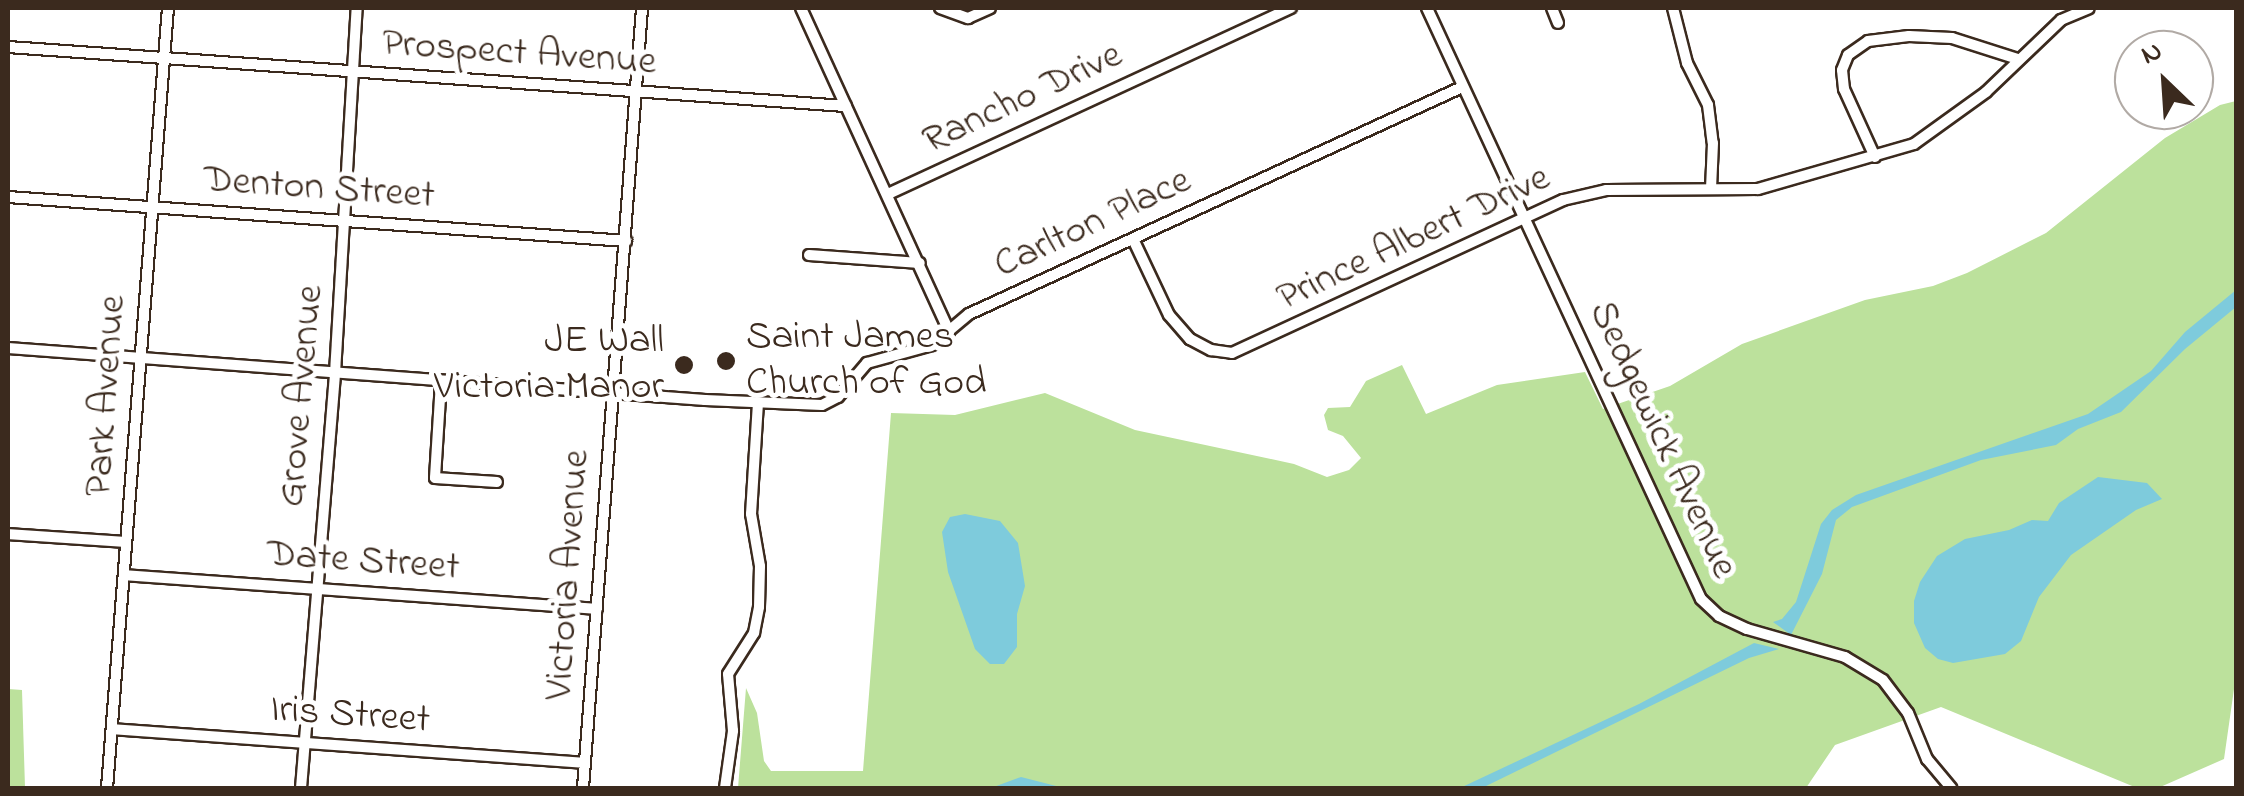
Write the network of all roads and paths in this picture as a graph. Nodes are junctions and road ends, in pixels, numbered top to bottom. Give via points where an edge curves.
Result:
1 (168, 8) edge
2 (357, 8) edge
3 (642, 8) edge
4 (801, 8) edge
5 (940, 8) edge
6 (990, 8) edge
7 (1291, 8) edge
8 (1427, 8) edge
9 (1552, 8) edge
10 (1673, 8) edge
11 (2055, 8) edge
12 (2090, 8) edge
13 (2061, 20) junction
14 (1558, 24) dead end
15 (8, 46) edge
16 (163, 57) junction
17 (2018, 59) junction
18 (352, 71) junction
19 (1462, 87) junction
20 (636, 93) junction
21 (846, 106) junction
22 (1875, 158) junction
23 (1711, 189) junction
24 (888, 194) junction
25 (8, 197) edge
26 (152, 206) junction
27 (1523, 215) junction
28 (346, 220) junction
29 (1133, 239) junction
30 (626, 241) junction
31 (809, 255) dead end
32 (920, 262) junction
33 (950, 332) junction
34 (8, 348) edge
35 (140, 357) junction
36 (335, 373) junction
37 (441, 382) junction
38 (613, 392) junction
39 (758, 404) junction
40 (498, 482) dead end
41 (8, 534) edge
42 (125, 542) junction
43 (124, 575) junction
44 (316, 589) junction
45 (597, 609) junction
46 (112, 728) junction
47 (305, 743) junction
48 (584, 763) junction
49 (107, 788) edge
50 (301, 788) edge
51 (583, 788) edge
52 (725, 788) edge
53 (1951, 788) edge

1 - 16 street, Park Avenue
2 - 18 street, Grove Avenue
3 - 20 street, Victoria Avenue
4 - 21 street
5 - 6 street via 968,18
7 - 24 street, Rancho Drive
8 - 19 street, Sedgewick Avenue
9 - 14 street
10 - 23 street via 1687,63 1708,105
11 - 13 street
12 - 13 street, Prince Albert Drive
13 - 17 street, Prince Albert Drive
15 - 16 street, Prospect Avenue
16 - 18 street, Prospect Avenue
16 - 26 street, Park Avenue
17 - 22 street, Prince Albert Drive via 1946,125
17 - 22 street via 1952,38 1868,41 1848,55 1842,70
18 - 20 street, Prospect Avenue
18 - 28 street, Grove Avenue
19 - 27 street, Sedgewick Avenue
19 - 29 street, Carlton Place
20 - 21 street, Prospect Avenue
20 - 30 street, Victoria Avenue
21 - 24 street
22 - 23 street, Prince Albert Drive via 1758,189
23 - 27 street, Prince Albert Drive via 1606,190
24 - 32 street
25 - 26 street, Denton Street
26 - 28 street, Denton Street
26 - 35 street, Park Avenue
27 - 29 street, Prince Albert Drive via 1232,353 1190,338 1169,315
27 - 53 street, Sedgewick Avenue via 1701,599 1719,616 1846,657 1883,680 1908,713 1926,759
28 - 30 street, Denton Street
28 - 36 street, Grove Avenue
29 - 33 street, Carlton Place via 969,314
30 - 38 street, Victoria Avenue
31 - 32 street
32 - 33 street
33 - 39 street, Carlton Place via 932,345 859,368 828,402
34 - 35 street, Carlton Place
35 - 36 street, Carlton Place
35 - 42 street, Park Avenue
36 - 37 street, Carlton Place
36 - 44 street, Grove Avenue
37 - 38 street, Carlton Place
37 - 40 street via 435,478
38 - 39 street, Carlton Place
38 - 45 street, Victoria Avenue
39 - 52 street via 751,514 759,607 754,633 728,674 733,731
41 - 42 street
42 - 43 street, Park Avenue
43 - 44 street, Date Street
43 - 46 street, Park Avenue
44 - 45 street, Date Street
44 - 47 street, Grove Avenue
45 - 48 street, Victoria Avenue
46 - 47 street, Iris Street
46 - 49 street, Park Avenue
47 - 48 street, Iris Street
47 - 50 street, Grove Avenue
48 - 51 street, Victoria Avenue

